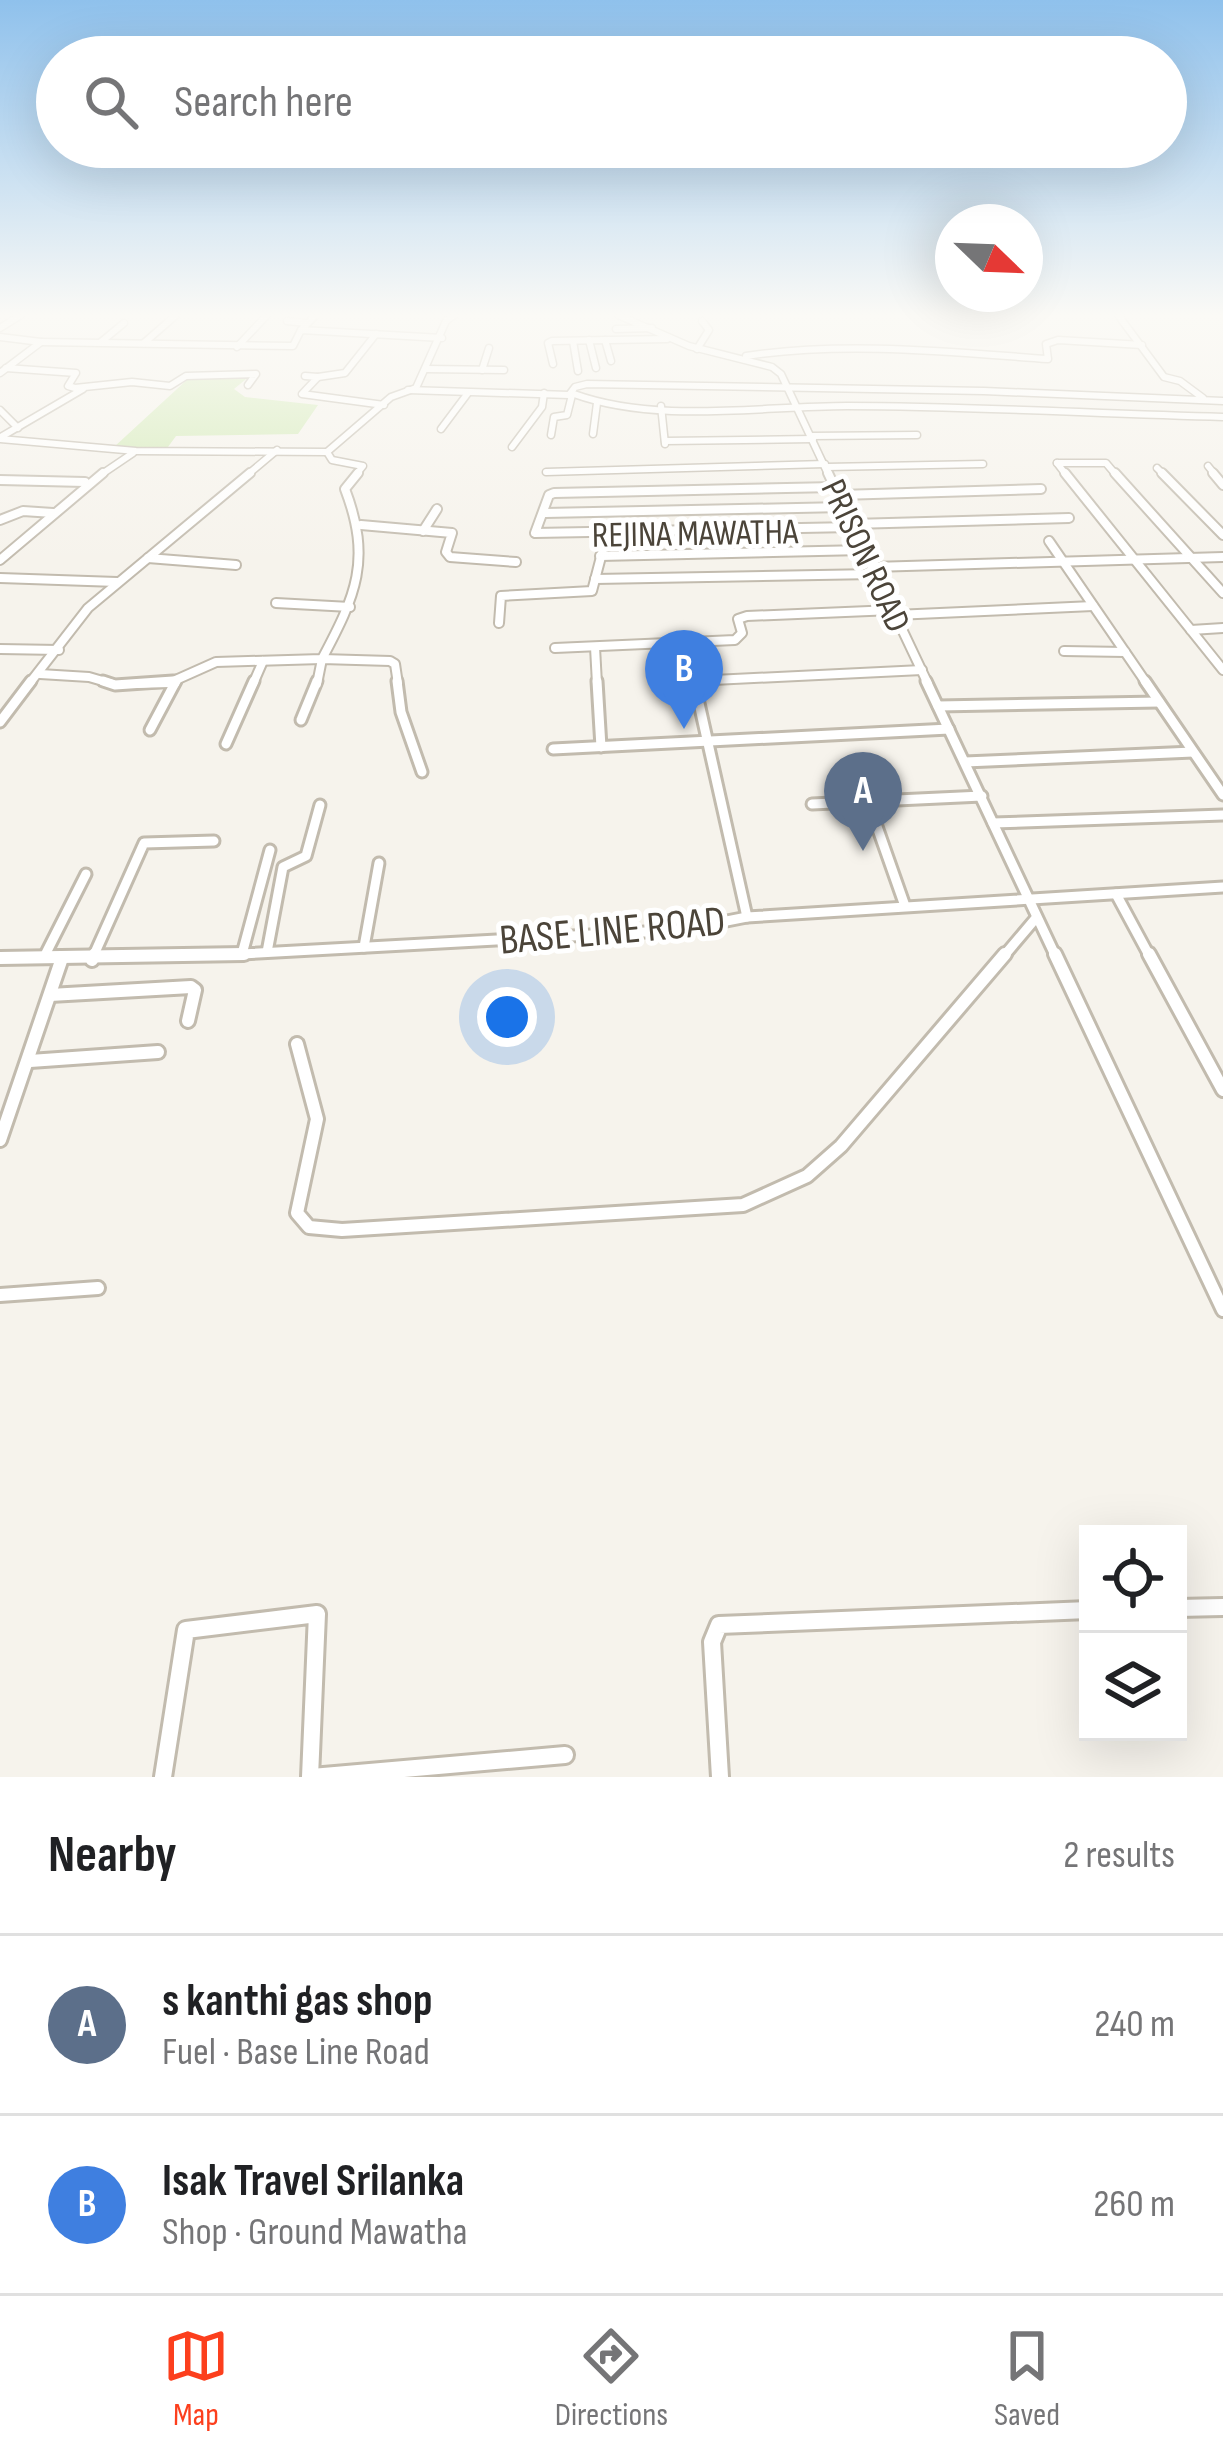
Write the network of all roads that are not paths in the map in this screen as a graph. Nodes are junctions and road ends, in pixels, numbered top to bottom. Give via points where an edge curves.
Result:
1 (68, 398) edge
2 (331, 398) edge
3 (395, 398) edge
4 (464, 398) edge
5 (543, 398) edge
6 (572, 398) edge
7 (583, 398) edge
8 (793, 398) edge
9 (1109, 398) edge
10 (1176, 398) edge
11 (1202, 398) edge
12 (1205, 400) junction
13 (1223, 400) edge
14 (597, 403) junction
15 (384, 405) junction
16 (661, 406) junction
17 (797, 408) junction
18 (0, 410) edge
19 (1121, 416) junction
20 (1223, 417) edge
21 (18, 428) junction
22 (442, 429) dead end
23 (593, 434) dead end
24 (551, 435) dead end
25 (917, 436) dead end
26 (0, 438) edge
27 (812, 438) junction
28 (512, 447) dead end
29 (277, 450) junction
30 (136, 451) junction
31 (327, 452) junction
32 (983, 464) dead end
33 (1223, 465) edge
34 (825, 466) junction
35 (1157, 468) dead end
36 (546, 472) dead end
37 (0, 480) edge
38 (85, 482) junction
39 (1223, 485) edge
40 (1040, 489) dead end
41 (837, 491) junction
42 (844, 507) junction
43 (437, 509) dead end
44 (544, 513) junction
45 (50, 517) junction
46 (1069, 518) dead end
47 (0, 520) edge
48 (361, 525) junction
49 (853, 526) junction
50 (423, 531) junction
51 (607, 534) junction
52 (1223, 535) edge
53 (1049, 541) dead end
54 (864, 550) junction
55 (600, 556) junction
56 (1223, 556) edge
57 (148, 558) junction
58 (1134, 558) junction
59 (1190, 558) junction
60 (0, 560) edge
61 (1061, 560) junction
62 (516, 562) dead end
63 (236, 566) dead end
64 (873, 571) junction
65 (0, 578) edge
66 (595, 579) junction
67 (117, 582) junction
68 (1223, 593) edge
69 (276, 604) dead end
70 (1094, 606) junction
71 (350, 607) junction
72 (894, 612) junction
73 (499, 623) dead end
74 (1223, 628) edge
75 (1191, 629) junction
76 (685, 643) junction
77 (595, 647) junction
78 (555, 648) dead end
79 (0, 649) edge
80 (59, 650) junction
81 (1064, 651) dead end
82 (1125, 652) junction
83 (322, 659) junction
84 (263, 661) junction
85 (1221, 664) edge
86 (922, 670) junction
87 (40, 674) junction
88 (177, 680) junction
89 (693, 681) junction
90 (1159, 702) junction
91 (938, 706) junction
92 (302, 720) dead end
93 (0, 722) edge
94 (950, 729) junction
95 (150, 730) dead end
96 (708, 742) junction
97 (226, 744) dead end
98 (601, 747) junction
99 (553, 749) dead end
100 (1193, 752) junction
101 (965, 762) junction
102 (422, 772) dead end
103 (1223, 795) edge
104 (982, 796) junction
105 (868, 801) junction
106 (812, 804) dead end
107 (320, 805) dead end
108 (1223, 815) edge
109 (994, 823) junction
110 (214, 842) dead end
111 (270, 850) dead end
112 (379, 863) dead end
113 (86, 874) dead end
114 (1223, 886) edge
115 (1116, 894) junction
116 (1027, 897) junction
117 (905, 906) junction
118 (747, 917) junction
119 (1036, 918) junction
120 (364, 947) junction
121 (267, 952) junction
122 (242, 954) junction
123 (44, 957) junction
124 (0, 958) edge
125 (62, 958) junction
126 (92, 960) junction
127 (50, 995) junction
128 (188, 1021) dead end
129 (297, 1044) dead end
130 (158, 1052) dead end
131 (30, 1061) junction
132 (1223, 1090) edge
133 (0, 1140) edge
134 (98, 1288) dead end
135 (0, 1295) edge
136 (1223, 1310) edge
137 (1223, 1607) edge
138 (1187, 1608) edge
139 (1079, 1610) edge
140 (565, 1755) dead end
141 (439, 1772) edge
142 (164, 1777) edge
143 (311, 1777) edge
144 (720, 1777) edge

1 - 21 street
2 - 15 street
3 - 15 street
4 - 22 street
5 - 28 street
6 - 24 street via 567,415 554,417
7 - 14 street
8 - 17 street, PRISON ROAD
9 - 19 street
10 - 12 street
11 - 12 street
12 - 13 street
14 - 16 street
14 - 23 street
15 - 31 street
16 - 17 street
16 - 27 street via 665,443
17 - 19 street
17 - 27 street, PRISON ROAD
18 - 21 street
19 - 20 street
21 - 26 street
25 - 27 street
26 - 30 street
27 - 34 street, PRISON ROAD
29 - 30 street
29 - 31 street
29 - 57 street
30 - 38 street
31 - 48 street via 363,466 345,489
32 - 34 street
33 - 39 street via 1207,467
34 - 36 street
34 - 41 street, PRISON ROAD
35 - 52 street
37 - 38 street
38 - 45 street
40 - 41 street
41 - 42 street, PRISON ROAD
41 - 44 street via 554,493
42 - 44 street
42 - 49 street, PRISON ROAD
43 - 50 street
44 - 51 street, REJINA MAWATHA via 536,535
45 - 47 street via 23,511
45 - 60 street
46 - 49 street, REJINA MAWATHA
48 - 50 street
48 - 71 street via 363,563
49 - 51 street, REJINA MAWATHA
49 - 54 street, PRISON ROAD
50 - 62 street via 452,533 450,557
51 - 55 street
53 - 61 street
54 - 55 street
54 - 64 street, PRISON ROAD
55 - 66 street
56 - 59 street
57 - 63 street
57 - 67 street
58 - 59 street
58 - 59 street via 1057,463 1106,463
58 - 61 street
58 - 75 street
59 - 68 street
61 - 64 street
61 - 70 street
64 - 66 street
64 - 72 street, PRISON ROAD
65 - 67 street
66 - 73 street via 586,594 501,596
67 - 80 street
69 - 71 street
70 - 72 street
70 - 82 street
71 - 83 street
72 - 76 street via 747,616 738,619 739,638
72 - 86 street, PRISON ROAD
74 - 75 street
75 - 85 street
76 - 77 street
76 - 89 street
77 - 78 street
77 - 98 street
79 - 80 street
80 - 87 street
81 - 82 street
82 - 90 street
83 - 84 street
83 - 92 street
83 - 102 street via 395,664 400,712
84 - 88 street via 203,665
84 - 97 street
86 - 89 street
86 - 91 street, PRISON ROAD
87 - 88 street via 115,685
87 - 93 street
88 - 95 street
89 - 96 street
90 - 91 street
90 - 100 street
91 - 94 street, PRISON ROAD
94 - 96 street
94 - 101 street, PRISON ROAD
96 - 98 street
96 - 118 street
98 - 99 street
100 - 101 street
100 - 103 street
101 - 104 street, PRISON ROAD
104 - 105 street
104 - 109 street, PRISON ROAD
105 - 106 street
105 - 117 street
107 - 121 street via 306,856 283,867
108 - 109 street
109 - 116 street, PRISON ROAD
110 - 126 street via 144,843
111 - 122 street
112 - 120 street
113 - 123 street
114 - 115 street, BASE LINE ROAD
115 - 116 street, BASE LINE ROAD
115 - 132 street
116 - 117 street, BASE LINE ROAD
116 - 119 street, PRISON ROAD
117 - 118 street, BASE LINE ROAD
118 - 120 street, BASE LINE ROAD via 681,930
119 - 129 street via 841,1146 807,1176 743,1204 308,1227 297,1213 316,1119
119 - 136 street, PRISON ROAD
120 - 121 street, BASE LINE ROAD
121 - 122 street, BASE LINE ROAD
122 - 126 street, BASE LINE ROAD
123 - 124 street, BASE LINE ROAD
123 - 125 street, BASE LINE ROAD
125 - 126 street, BASE LINE ROAD
125 - 127 street
127 - 128 street via 190,986
127 - 131 street
130 - 131 street
131 - 133 street
134 - 135 street
137 - 138 street
139 - 144 street via 719,1625 712,1642
140 - 141 street
141 - 143 street
142 - 143 street via 186,1630 317,1614

